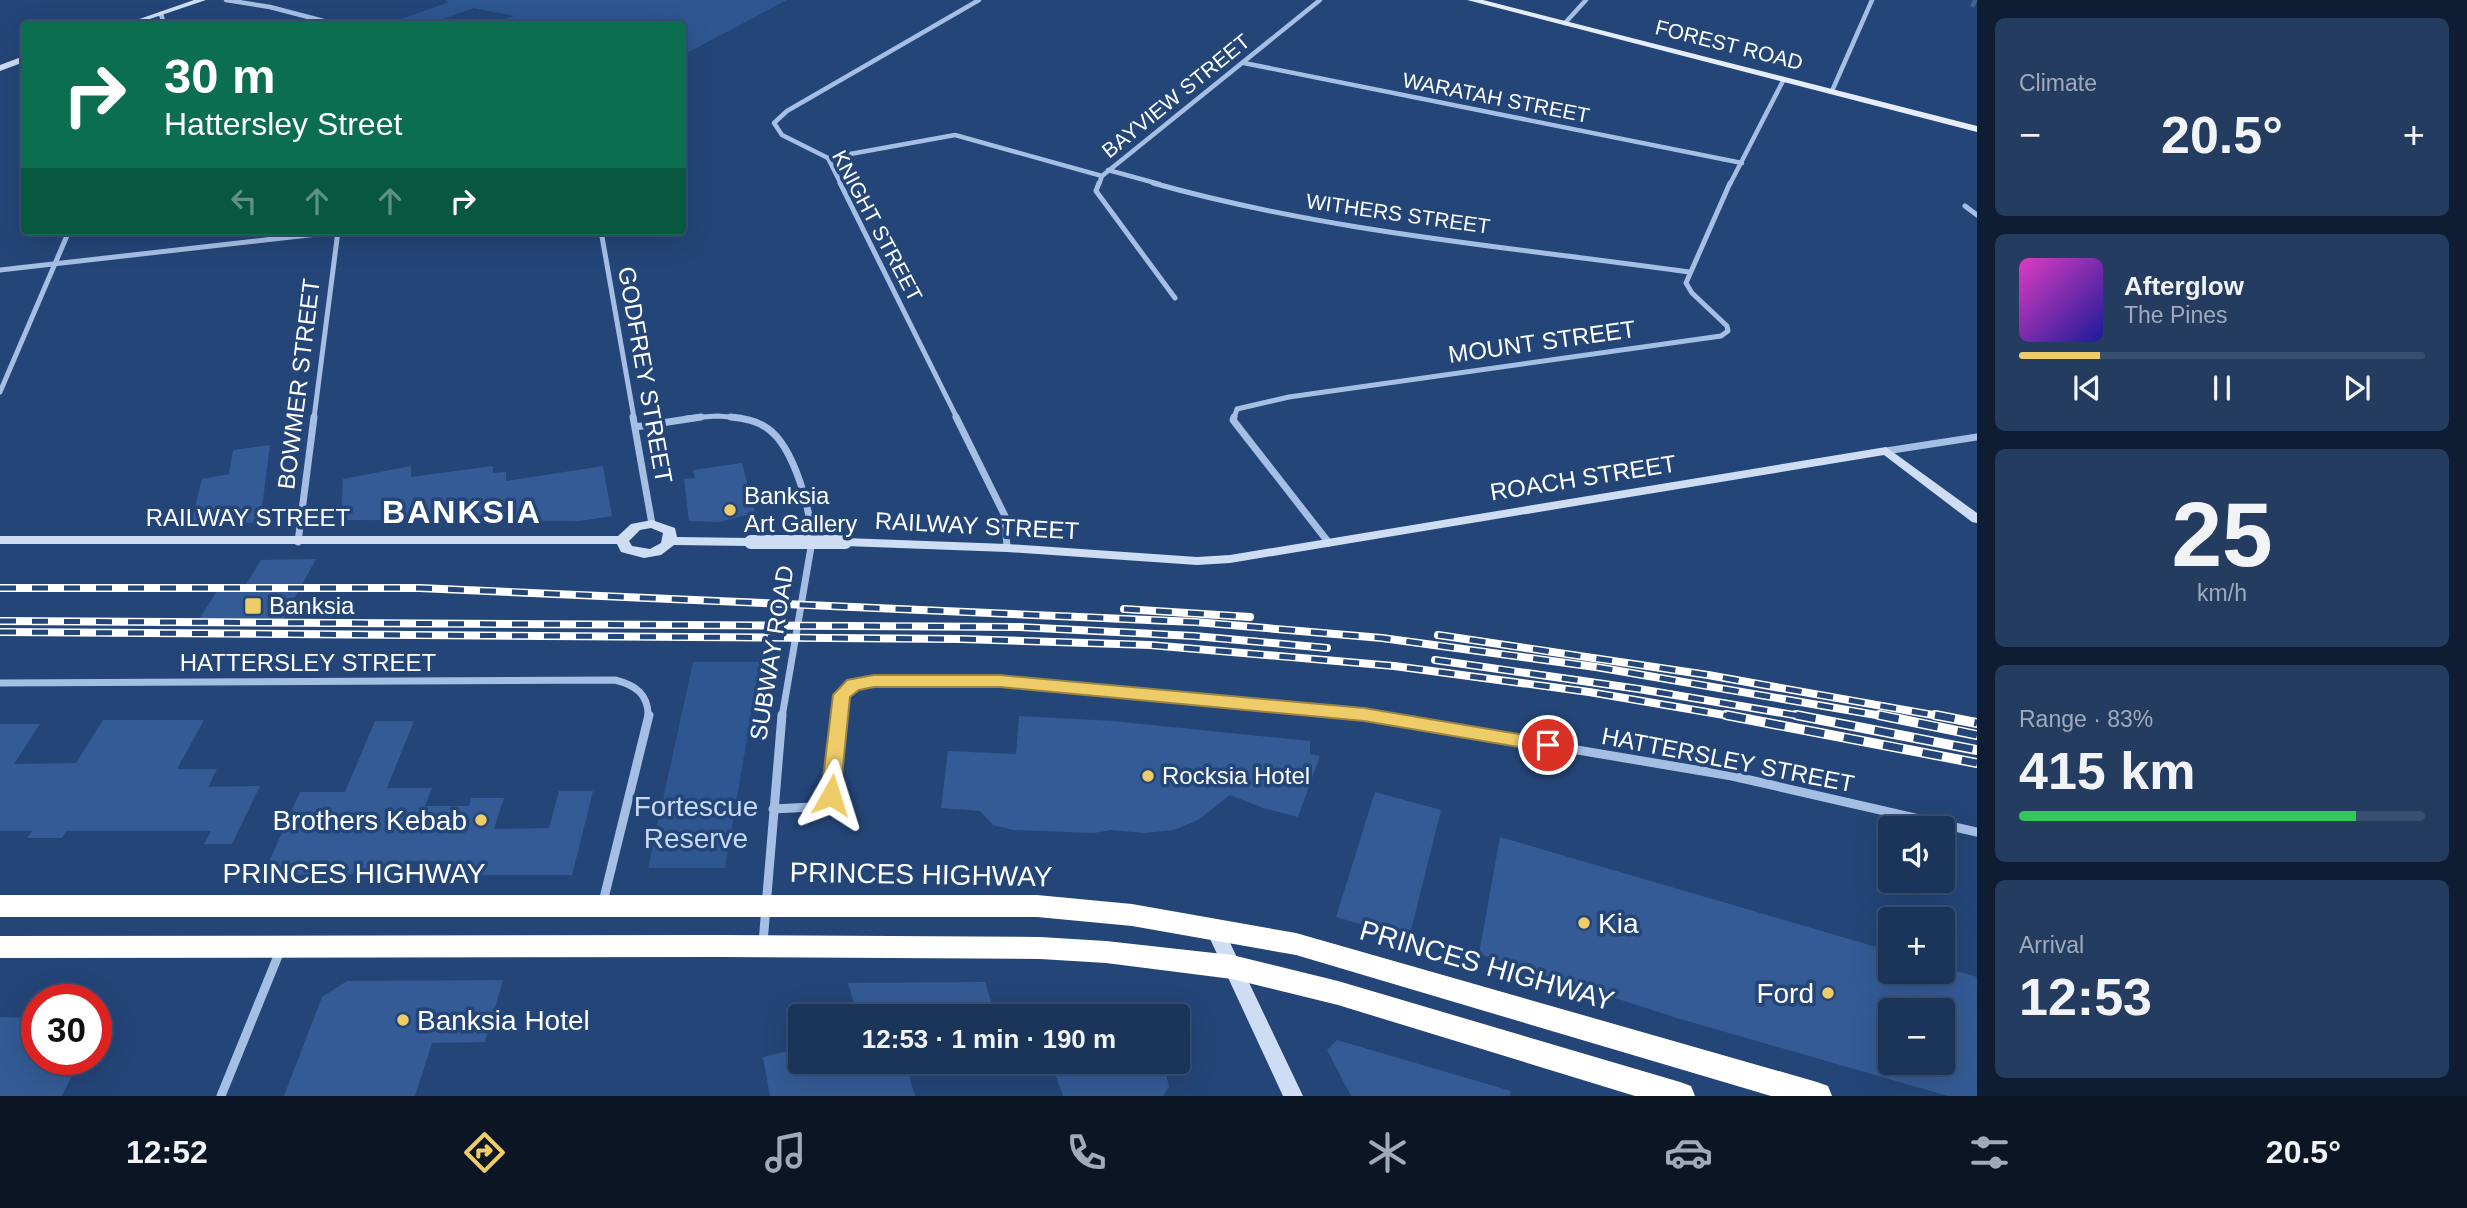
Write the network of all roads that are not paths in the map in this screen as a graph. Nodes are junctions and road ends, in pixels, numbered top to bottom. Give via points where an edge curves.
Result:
1 (202, 0) edge
2 (226, 0) edge
3 (254, 0) edge
4 (979, 0) edge
5 (1320, 0) edge
6 (1472, 0) edge
7 (1586, 0) edge
8 (1872, 0) edge
9 (271, 7) junction
10 (161, 14) junction
11 (150, 21) edge
12 (163, 21) edge
13 (324, 21) edge
14 (1565, 23) junction
15 (21, 60) edge
16 (1244, 62) junction
17 (0, 68) edge
18 (1784, 79) junction
19 (1832, 91) junction
20 (1977, 129) edge
21 (828, 158) junction
22 (1742, 163) junction
23 (1108, 170) junction
24 (1102, 176) junction
25 (1965, 206) dead end
26 (1977, 215) edge
27 (67, 235) edge
28 (304, 235) edge
29 (337, 235) edge
30 (602, 235) edge
31 (54, 264) junction
32 (0, 270) edge
33 (1689, 272) junction
34 (1175, 298) dead end
35 (0, 392) edge
36 (635, 427) junction
37 (1977, 437) edge
38 (1886, 452) junction
39 (1977, 519) edge
40 (652, 524) junction
41 (0, 540) edge
42 (622, 540) junction
43 (670, 541) junction
44 (298, 542) junction
45 (1329, 543) junction
46 (1006, 548) junction
47 (1197, 561) joint
48 (0, 683) edge
49 (773, 809) junction
50 (1977, 832) edge
51 (602, 905) junction
52 (768, 905) junction
53 (0, 906) edge
54 (1214, 928) junction
55 (762, 946) junction
56 (0, 947) edge
57 (282, 947) junction
58 (1232, 967) junction
59 (220, 1096) edge
60 (1293, 1096) edge
61 (1681, 1096) edge
62 (1817, 1096) edge

1 - 10 street
2 - 9 street
3 - 9 street
4 - 21 street, KNIGHT STREET via 776,119 774,127 781,135
5 - 16 street, BAYVIEW STREET
6 - 14 main road, FOREST ROAD
7 - 14 street
8 - 19 street
9 - 13 street
10 - 11 street
10 - 12 street
14 - 18 main road, FOREST ROAD
15 - 17 street
16 - 22 street, WARATAH STREET
16 - 23 street, BAYVIEW STREET
18 - 19 main road, FOREST ROAD
18 - 22 street
19 - 20 main road, FOREST ROAD
21 - 24 street via 955,135
21 - 46 street, KNIGHT STREET via 1005,516
22 - 33 street
23 - 24 street, BAYVIEW STREET
23 - 33 street, WITHERS STREET via 1297,217
24 - 34 street, BAYVIEW STREET via 1096,191
25 - 26 street
27 - 31 street
28 - 31 street
29 - 44 street, BOWMER STREET
30 - 36 street, GODFREY STREET
31 - 32 street
31 - 35 street
33 - 45 street, MOUNT STREET via 1686,286 1727,326 1721,337 1289,397 1237,409 1233,420
36 - 40 street, GODFREY STREET
36 - 49 street, SUBWAY ROAD via 713,417 767,427 778,437 802,493 812,536
37 - 38 street, ROACH STREET
38 - 39 street
38 - 45 street, ROACH STREET
40 - 42 street via 636,527
40 - 43 street via 670,531
41 - 44 street, RAILWAY STREET
42 - 43 street via 626,549 638,554 654,553
42 - 44 street, RAILWAY STREET
43 - 46 street, RAILWAY STREET, bridge
45 - 47 street, ROACH STREET
46 - 47 street, RAILWAY STREET
48 - 51 street, HATTERSLEY STREET via 615,680 641,690 649,701 649,714
49 - 50 street, HATTERSLEY STREET via 812,807 831,795 846,689 863,682 944,679 1364,715 1732,776
49 - 52 street, SUBWAY ROAD
51 - 52 highway, PRINCES HIGHWAY
51 - 53 highway, PRINCES HIGHWAY
52 - 54 highway, PRINCES HIGHWAY via 1037,906
52 - 55 street, SUBWAY ROAD
54 - 58 street
54 - 62 highway, PRINCES HIGHWAY via 1296,944
55 - 57 highway
55 - 58 highway via 1040,948
56 - 57 highway
57 - 59 street
58 - 60 street
58 - 61 highway via 1338,993

